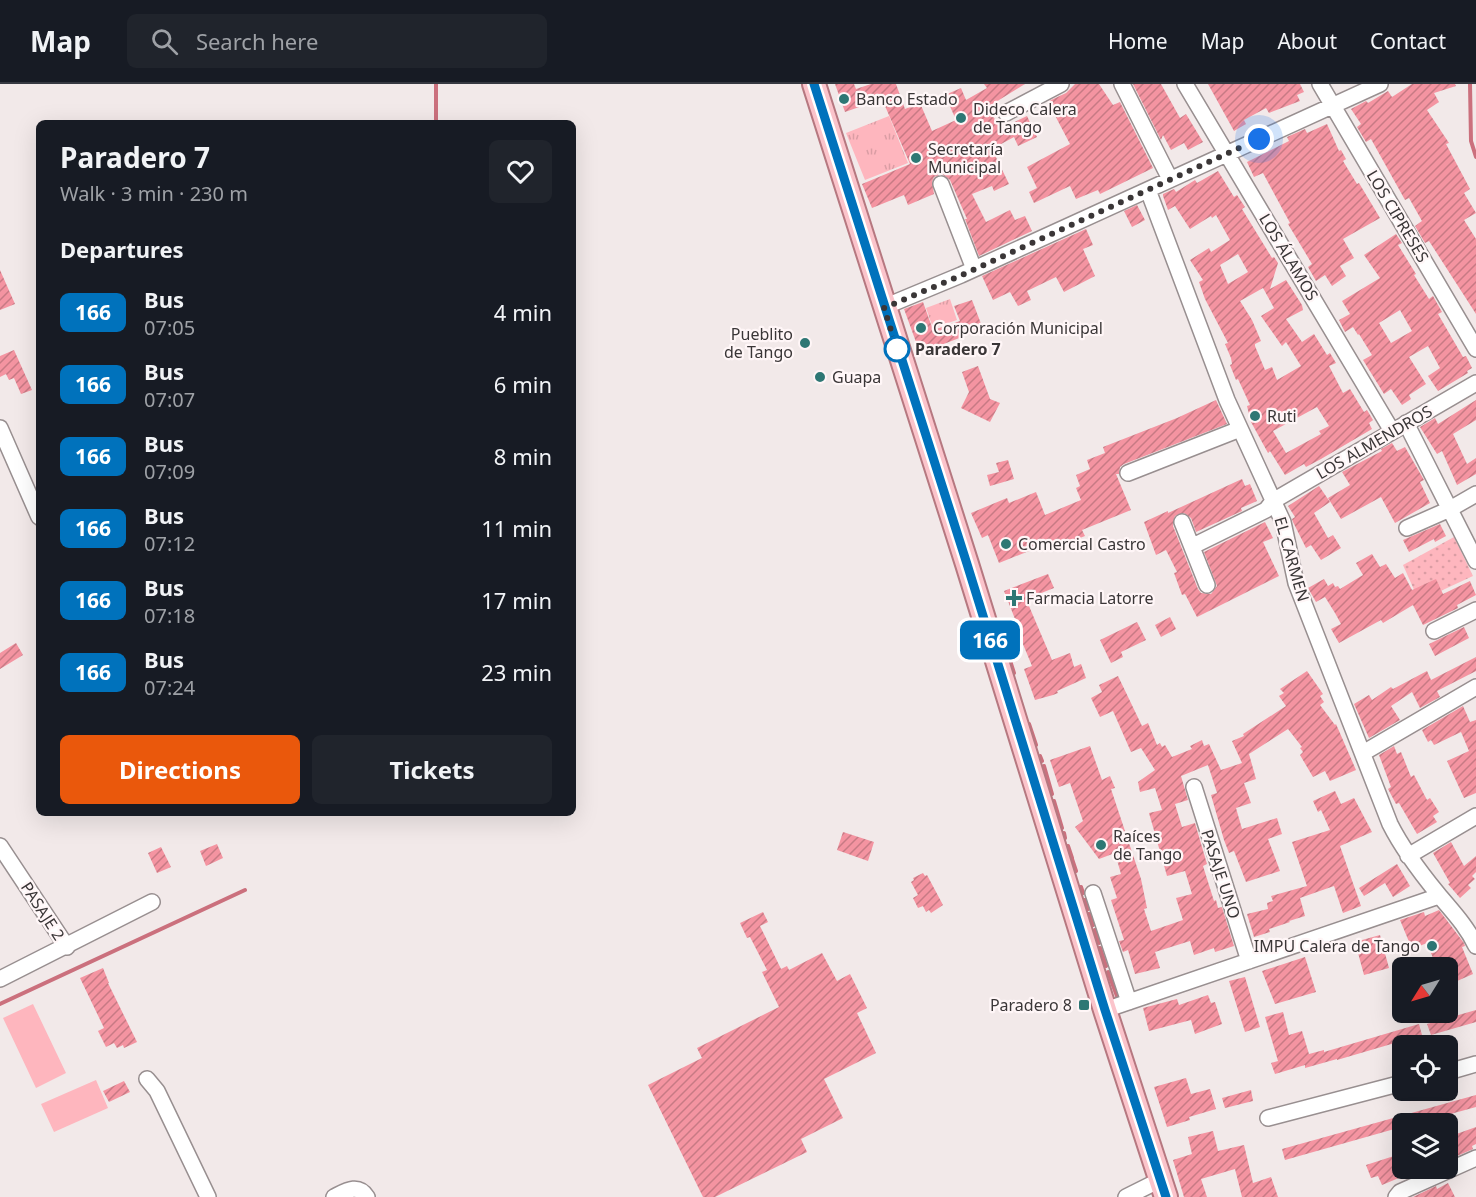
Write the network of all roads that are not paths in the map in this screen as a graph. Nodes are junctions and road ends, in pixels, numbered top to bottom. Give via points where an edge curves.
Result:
1 (814, 84) edge
2 (1061, 84) edge
3 (1122, 84) edge
4 (1185, 84) edge
5 (1320, 84) edge
6 (1380, 84) edge
7 (1332, 105) junction
8 (1006, 113) dead end
9 (1227, 153) junction
10 (1170, 179) junction
11 (941, 184) dead end
12 (1148, 190) junction
13 (974, 269) junction
14 (884, 308) junction
15 (1476, 349) edge
16 (1476, 383) edge
17 (1399, 427) junction
18 (0, 428) edge
19 (1240, 429) junction
20 (1128, 473) dead end
21 (1476, 494) edge
22 (1273, 501) junction
23 (1450, 509) junction
24 (36, 510) edge
25 (1182, 522) dead end
26 (1407, 528) dead end
27 (1193, 546) junction
28 (1476, 561) edge
29 (1207, 585) dead end
30 (1476, 610) edge
31 (1434, 631) dead end
32 (1476, 687) edge
33 (1363, 753) junction
34 (1194, 787) dead end
35 (1476, 816) edge
36 (0, 846) edge
37 (1408, 855) junction
38 (1093, 893) dead end
39 (1440, 896) junction
40 (152, 902) dead end
41 (1476, 944) edge
42 (66, 947) junction
43 (1249, 961) junction
44 (0, 979) edge
45 (1129, 1002) junction
46 (1105, 1010) junction
47 (1476, 1064) edge
48 (1458, 1069) edge
49 (147, 1079) dead end
50 (1392, 1086) edge
51 (1268, 1118) dead end
52 (1476, 1158) edge
53 (1163, 1189) edge
54 (208, 1197) edge
55 (334, 1197) edge
56 (367, 1197) edge
57 (1126, 1197) edge
58 (1396, 1197) edge

1 - 14 main road
2 - 8 street
3 - 10 street
4 - 9 street, LOS ÁLAMOS
5 - 7 street, LOS CIPRESES
6 - 7 street
7 - 9 street
7 - 15 street, LOS CIPRESES
9 - 10 street
9 - 17 street, LOS ÁLAMOS
10 - 12 street
11 - 13 street
12 - 13 street
12 - 19 street, EL CARMEN
13 - 14 street
14 - 46 main road
16 - 17 street, LOS ALMENDROS
17 - 22 street, LOS ALMENDROS
17 - 23 street, LOS ÁLAMOS
18 - 24 street
19 - 20 street
19 - 22 street, EL CARMEN
21 - 23 street
22 - 27 street, LOS ALMENDROS via 1266,510
22 - 33 street, EL CARMEN via 1287,534 1296,583
23 - 26 street
23 - 28 street, LOS ÁLAMOS
25 - 27 street
27 - 29 street
30 - 31 street
32 - 33 street
33 - 37 street, EL CARMEN via 1390,824
34 - 43 street, PASAJE UNO
35 - 37 street
36 - 42 street, PASAJE 2
37 - 39 street, EL CARMEN
38 - 45 street
39 - 41 street, EL CARMEN
39 - 43 street
40 - 42 street
42 - 44 street
43 - 45 street
45 - 46 street
46 - 53 main road
47 - 48 street
49 - 54 street via 157,1090
50 - 51 street
52 - 58 street
53 - 57 street
55 - 56 street via 354,1189

